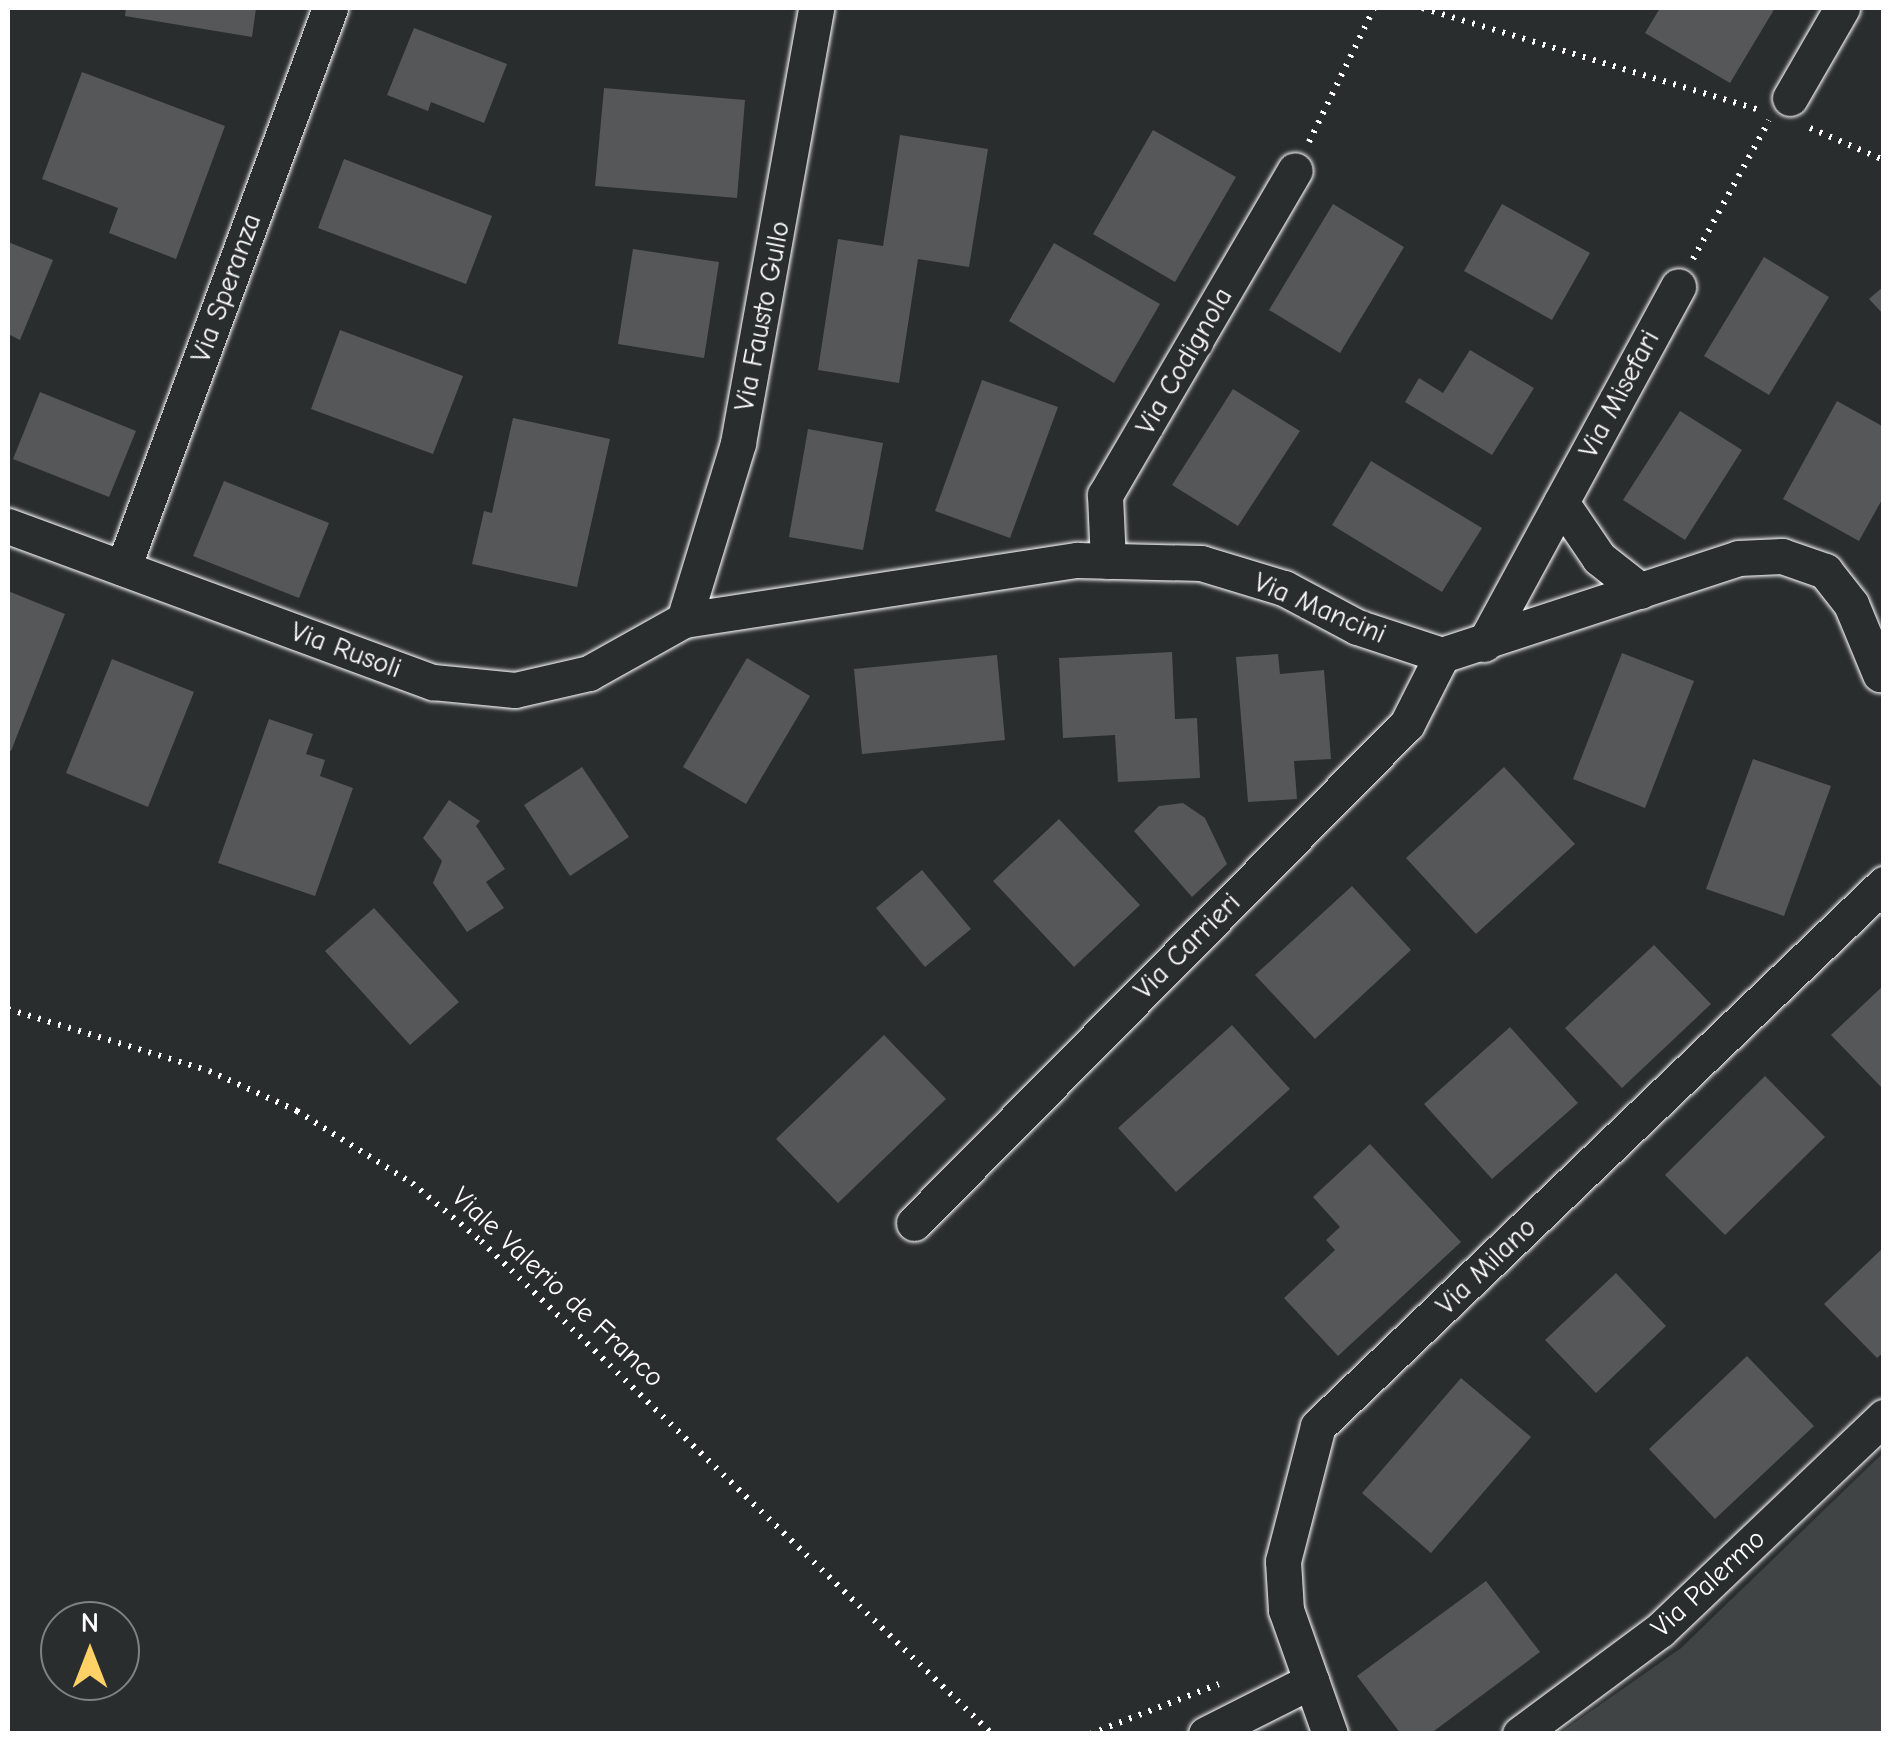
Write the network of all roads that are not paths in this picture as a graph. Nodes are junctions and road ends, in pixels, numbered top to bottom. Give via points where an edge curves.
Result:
1 (330, 8) edge
2 (816, 8) edge
3 (1842, 8) edge
4 (1781, 106) road end
5 (1295, 170) road end
6 (1678, 286) road end
7 (1561, 502) junction
8 (8, 526) edge
9 (1108, 561) junction
10 (123, 568) junction
11 (1641, 592) junction
12 (684, 620) junction
13 (1484, 644) junction
14 (1442, 655) junction
15 (1882, 678) edge
16 (1884, 884) edge
17 (914, 1223) dead end
18 (1884, 1417) edge
19 (1311, 1681) junction
20 (1206, 1734) edge
21 (1330, 1734) edge
22 (1520, 1734) edge

1 - 10 street, Via Speranza
2 - 12 street, Via Fausto Gullo via 738,443
3 - 4 street
5 - 9 street, Via Codignola via 1106,495
6 - 7 street, Via Misefari
7 - 11 street via 1599,558
7 - 13 street, Via Misefari
8 - 10 street, Via Rusoli
9 - 12 street, Via Mancini
9 - 14 street, Via Mancini via 1201,562 1284,588 1357,627
10 - 12 street, Via Rusoli via 434,682 515,690 588,672
11 - 13 street
11 - 15 street via 1738,558 1782,556 1825,570 1852,604
13 - 14 street
14 - 17 street, Via Carrieri via 1406,724
16 - 19 street, Via Milano via 1318,1426 1283,1561 1286,1610
18 - 22 street, Via Palermo via 1660,1630
19 - 20 street
19 - 21 street, Via Milano

